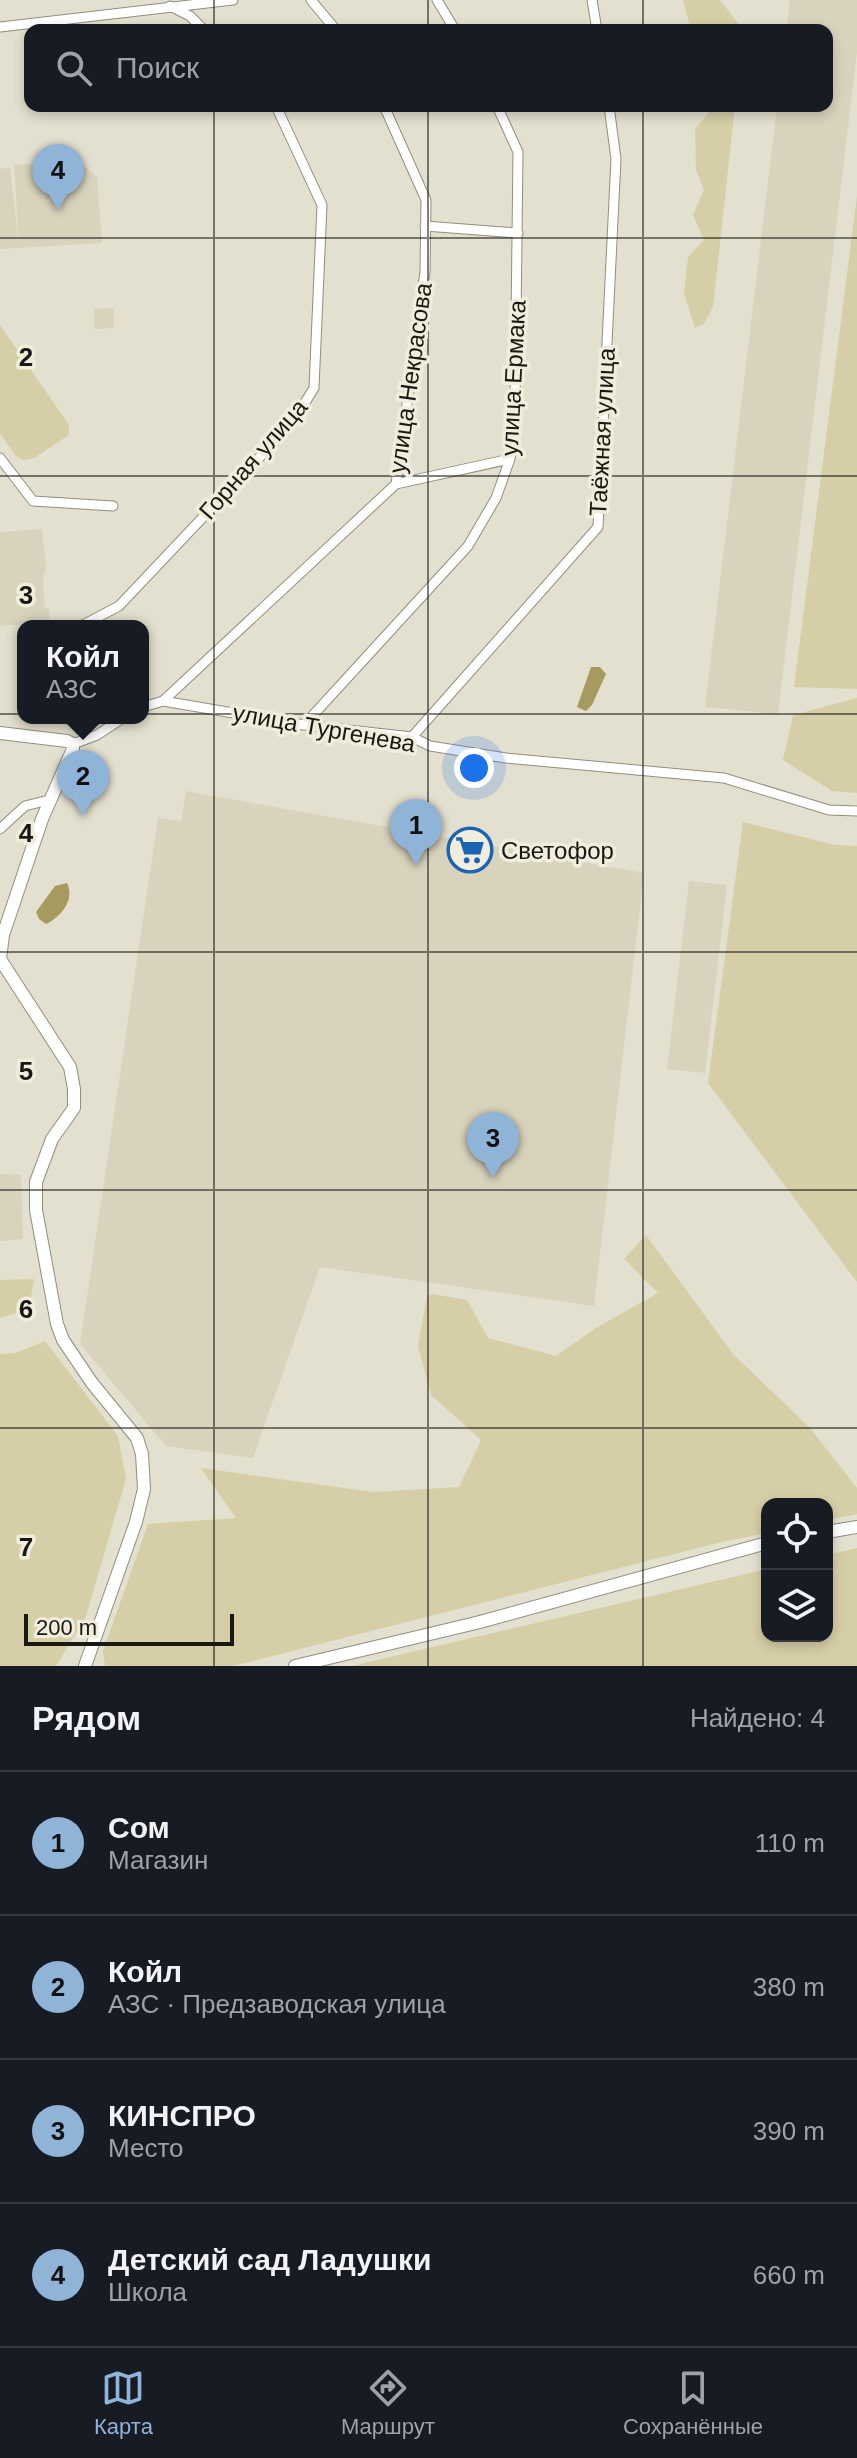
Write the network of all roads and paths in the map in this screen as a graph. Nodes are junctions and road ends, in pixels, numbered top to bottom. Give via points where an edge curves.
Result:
1 (233, 0) edge
2 (311, 0) edge
3 (437, 0) edge
4 (592, 0) edge
5 (170, 3) edge
6 (198, 24) edge
7 (331, 24) edge
8 (451, 24) edge
9 (596, 24) edge
10 (0, 27) edge
11 (279, 112) edge
12 (387, 112) edge
13 (500, 112) edge
14 (610, 112) edge
15 (425, 226) junction
16 (518, 233) junction
17 (0, 458) edge
18 (510, 459) junction
19 (396, 484) junction
20 (113, 506) dead end
21 (92, 620) edge
22 (163, 701) junction
23 (149, 705) edge
24 (114, 724) edge
25 (304, 725) junction
26 (0, 733) edge
27 (412, 737) junction
28 (73, 744) junction
29 (49, 800) junction
30 (857, 811) edge
31 (0, 829) edge
32 (2, 933) edge
33 (0, 959) edge
34 (857, 1527) edge
35 (833, 1531) edge
36 (761, 1545) edge
37 (85, 1666) edge
38 (295, 1666) edge

1 - 5 street
2 - 7 street
3 - 8 street
4 - 9 street
5 - 6 street
5 - 10 street
11 - 21 street, Горная улица via 322,205 314,388 293,422 119,606
12 - 15 street, улица Некрасова via 426,200
13 - 16 street, улица Ермака via 518,152
14 - 27 street, Таёжная улица via 616,159 598,527
15 - 16 street
15 - 19 street, улица Некрасова via 425,272
16 - 18 street, улица Ермака
17 - 20 street via 33,501
18 - 19 street
18 - 25 street, улица Ермака via 496,498 468,546
19 - 22 street, улица Некрасова
22 - 23 street, улица Тургенева
22 - 25 street, улица Тургенева
24 - 28 street
25 - 27 street, улица Тургенева
26 - 28 main road
27 - 30 street, улица Тургенева via 430,746 506,758 724,778 829,810
28 - 29 main road
29 - 31 street via 25,806
29 - 32 main road
32 - 33 main road
33 - 37 main road via 70,1067 74,1089 74,1108 52,1139 36,1182 36,1210 57,1324 92,1383 137,1438 142,1454 144,1489 136,1522
34 - 35 main road
36 - 38 main road via 476,1623

